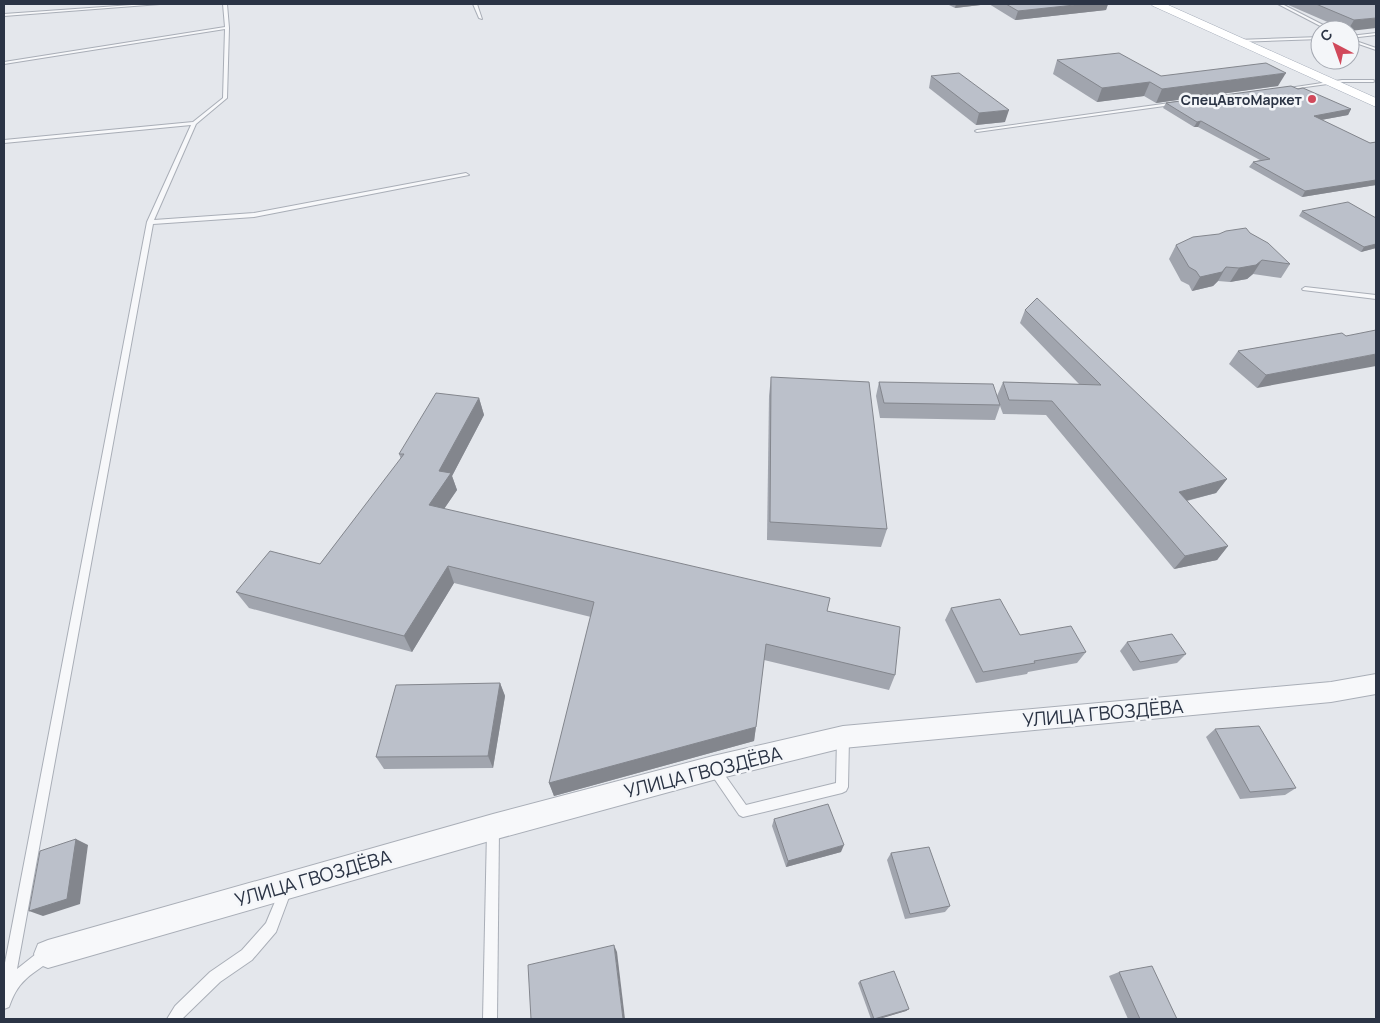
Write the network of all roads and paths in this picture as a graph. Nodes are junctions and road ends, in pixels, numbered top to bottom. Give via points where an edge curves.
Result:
1 (158, 4) edge
2 (224, 4) edge
3 (475, 4) edge
4 (1157, 4) edge
5 (1168, 4) edge
6 (1280, 4) edge
7 (4, 15) edge
8 (481, 18) dead end
9 (1311, 20) edge
10 (228, 28) junction
11 (1376, 34) edge
12 (1360, 36) edge
13 (1310, 38) edge
14 (1243, 40) junction
15 (1360, 42) edge
16 (1376, 49) edge
17 (4, 63) edge
18 (1373, 81) dead end
19 (1336, 82) junction
20 (1281, 89) edge
21 (1376, 96) edge
22 (1182, 103) edge
23 (1376, 103) edge
24 (194, 123) junction
25 (976, 131) dead end
26 (4, 141) edge
27 (466, 175) dead end
28 (150, 222) junction
29 (1305, 289) dead end
30 (1376, 297) edge
31 (1376, 684) edge
32 (843, 737) junction
33 (713, 768) junction
34 (493, 827) junction
35 (288, 885) junction
36 (48, 954) joint
37 (5, 997) edge
38 (174, 1019) edge
39 (490, 1019) edge

1 - 7 lane
2 - 10 lane
3 - 8 lane
4 - 14 main road
5 - 14 main road
6 - 9 lane
10 - 17 lane
10 - 24 lane via 225,98
11 - 12 lane
13 - 14 lane
14 - 19 main road
15 - 16 lane
18 - 19 lane
19 - 20 lane
19 - 21 main road
19 - 23 main road
22 - 25 lane
24 - 26 lane
24 - 28 lane
27 - 28 lane via 254,215
28 - 37 lane
29 - 30 lane
31 - 32 street, УЛИЦА ГВОЗДЁВА via 1331,692
32 - 33 street, УЛИЦА ГВОЗДЁВА
32 - 33 lane via 842,787 742,810
33 - 34 street, УЛИЦА ГВОЗДЁВА
34 - 35 street, УЛИЦА ГВОЗДЁВА
34 - 39 lane
35 - 36 street, УЛИЦА ГВОЗДЁВА
35 - 38 lane via 271,927 247,955 215,977
36 - 37 lane via 23,971

